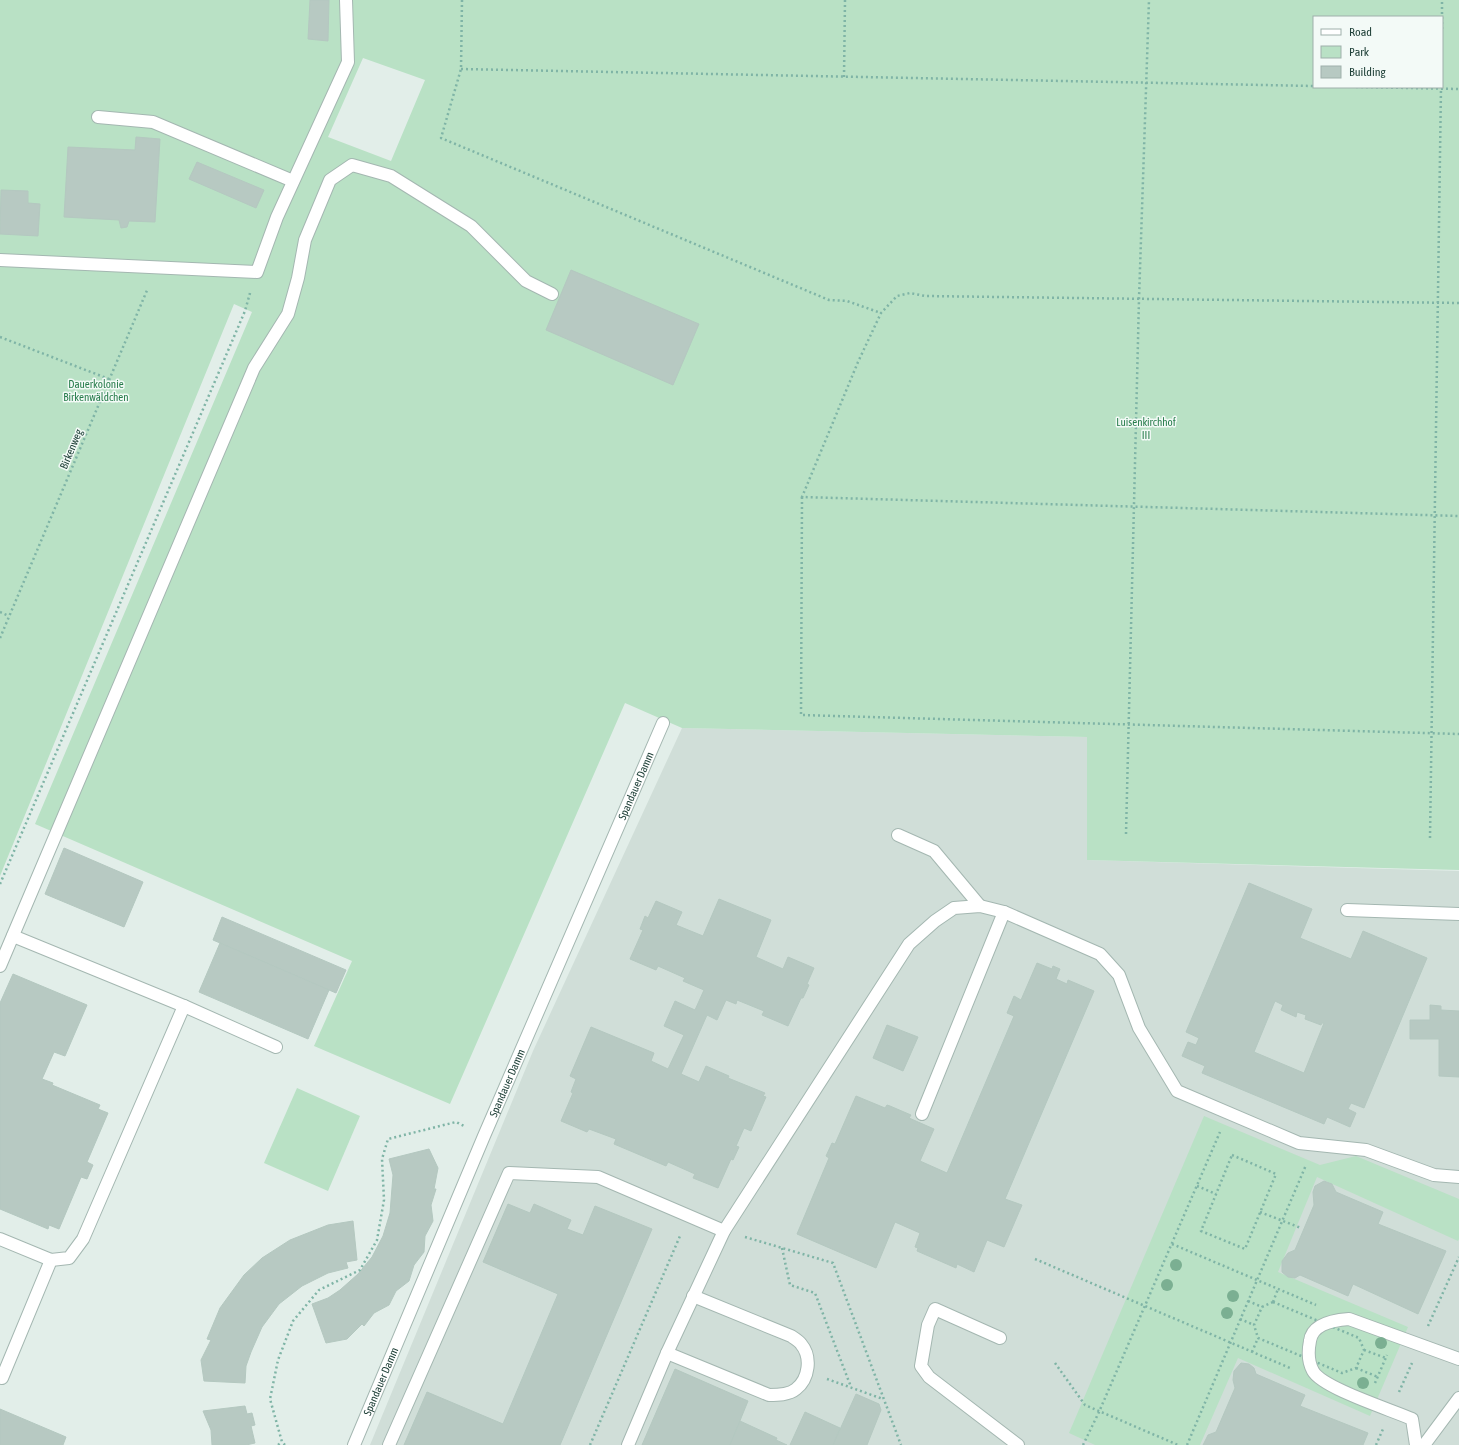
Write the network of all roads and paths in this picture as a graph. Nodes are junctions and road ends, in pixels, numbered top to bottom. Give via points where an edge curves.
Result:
1 (346, 0) edge
2 (462, 0) edge
3 (845, 0) edge
4 (1149, 0) edge
5 (1442, 0) edge
6 (1442, 16) edge
7 (461, 69) junction
8 (844, 77) junction
9 (1147, 83) junction
10 (1313, 86) edge
11 (1441, 88) edge
12 (1459, 89) edge
13 (98, 117) dead end
14 (293, 181) junction
15 (0, 260) edge
16 (158, 268) junction
17 (257, 272) junction
18 (552, 294) dead end
19 (1139, 299) junction
20 (1438, 303) junction
21 (1459, 303) edge
22 (881, 313) junction
23 (0, 337) edge
24 (109, 379) junction
25 (802, 497) junction
26 (1135, 507) junction
27 (1435, 515) junction
28 (1459, 516) edge
29 (0, 612) edge
30 (9, 616) junction
31 (0, 638) edge
32 (662, 722) dead end
33 (1129, 725) junction
34 (1432, 733) junction
35 (1459, 734) edge
36 (1126, 834) dead end
37 (898, 835) dead end
38 (1430, 838) dead end
39 (0, 884) edge
40 (980, 906) junction
41 (1347, 910) dead end
42 (1004, 912) junction
43 (1459, 914) edge
44 (13, 936) junction
45 (0, 966) edge
46 (184, 1006) junction
47 (276, 1047) dead end
48 (1228, 1113) junction
49 (922, 1114) dead end
50 (484, 1136) junction
51 (1315, 1145) junction
52 (1459, 1177) edge
53 (1197, 1186) junction
54 (1216, 1194) junction
55 (1260, 1212) junction
56 (688, 1217) junction
57 (1282, 1221) junction
58 (1301, 1228) dead end
59 (724, 1231) junction
60 (0, 1239) edge
61 (1172, 1244) junction
62 (782, 1248) junction
63 (1035, 1259) dead end
64 (51, 1260) junction
65 (1257, 1281) junction
66 (1278, 1290) junction
67 (693, 1296) junction
68 (1248, 1301) junction
69 (1273, 1302) dead end
70 (1145, 1306) junction
71 (1262, 1307) dead end
72 (1320, 1307) dead end
73 (1240, 1319) junction
74 (1254, 1325) dead end
75 (1396, 1336) junction
76 (1000, 1338) dead end
77 (1258, 1338) dead end
78 (1230, 1343) junction
79 (1364, 1350) dead end
80 (1252, 1352) junction
81 (667, 1353) junction
82 (1386, 1358) junction
83 (1459, 1359) edge
84 (1055, 1363) dead end
85 (1356, 1368) dead end
86 (1293, 1370) dead end
87 (807, 1373) junction
88 (1378, 1377) junction
89 (2, 1378) dead end
90 (851, 1387) junction
91 (1459, 1398) edge
92 (883, 1399) junction
93 (1368, 1400) junction
94 (1099, 1412) junction
95 (282, 1442) junction
96 (278, 1445) edge
97 (285, 1445) edge
98 (354, 1445) edge
99 (389, 1445) edge
100 (590, 1445) edge
101 (628, 1445) edge
102 (901, 1445) edge
103 (1018, 1445) edge
104 (1083, 1445) edge
105 (1178, 1445) edge
106 (1187, 1445) edge
107 (1416, 1445) edge
108 (1424, 1445) edge

1 - 14 street via 348,62
2 - 7 path
3 - 8 path
4 - 9 path
5 - 6 path
7 - 8 path
7 - 22 path via 441,138 829,300 847,300
8 - 9 path
9 - 10 path
9 - 19 path
11 - 12 path
11 - 20 path
13 - 14 street via 153,122
14 - 17 street
15 - 16 street
16 - 17 street
16 - 24 path, Birkenweg
17 - 39 path via 245,311
18 - 44 street via 526,281 471,226 391,176 352,165 330,180 305,240 288,314 254,368
19 - 20 path
19 - 22 path via 933,296 910,293 897,296
19 - 26 path
20 - 21 path
20 - 27 path
22 - 25 path
23 - 24 path
24 - 30 path, Birkenweg
25 - 26 path
25 - 33 path via 801,714
26 - 27 path
26 - 33 path
27 - 28 path
27 - 34 path
29 - 30 path
30 - 31 path, Birkenweg
32 - 50 street, Spandauer Damm
33 - 34 path
33 - 36 path
34 - 35 path
34 - 38 path
37 - 40 street via 934,851
40 - 42 street
40 - 59 street via 954,908 909,944
41 - 43 street
42 - 48 street via 1100,954 1119,975 1139,1028 1177,1091
42 - 49 street
44 - 45 street
44 - 46 street
46 - 47 street
46 - 64 street via 82,1240 69,1258
48 - 51 street via 1299,1143
48 - 53 path
50 - 95 path via 456,1122 388,1139 382,1159 384,1200 377,1240 360,1270 319,1290 293,1321 278,1360 270,1399
50 - 98 street, Spandauer Damm
51 - 52 street via 1366,1150 1434,1175
51 - 57 path
53 - 54 path
53 - 61 path
54 - 55 path via 1201,1231 1245,1249
54 - 55 path via 1232,1155 1269,1170 1276,1174
55 - 57 path
56 - 59 street
56 - 99 street via 598,1178 509,1173
56 - 100 path
57 - 58 path
57 - 65 path
59 - 62 path
59 - 67 street
60 - 64 street
61 - 65 path
61 - 70 path
62 - 90 path via 790,1285 815,1293
62 - 92 path via 833,1263
63 - 70 path
64 - 89 street
65 - 66 path
65 - 68 path
66 - 69 path
66 - 72 path
67 - 81 street
67 - 87 street via 791,1336 801,1344 807,1355
68 - 71 path
68 - 73 path
70 - 78 path
70 - 94 path
73 - 74 path
73 - 78 path
75 - 82 path
75 - 83 street
75 - 93 street via 1350,1319 1336,1320 1324,1325 1316,1329 1310,1338 1308,1350 1314,1372 1325,1383
76 - 103 street via 936,1309 928,1326 921,1366 930,1377
77 - 80 path
78 - 80 path
78 - 106 path
79 - 82 path
80 - 86 path
81 - 87 street via 769,1396 796,1390
81 - 101 street
82 - 88 path
84 - 94 path via 1085,1405
85 - 88 path
87 - 90 path
88 - 93 path
90 - 92 path
91 - 108 street
92 - 102 path
93 - 107 street via 1412,1419
94 - 104 path
94 - 105 path
95 - 96 path
95 - 97 path

